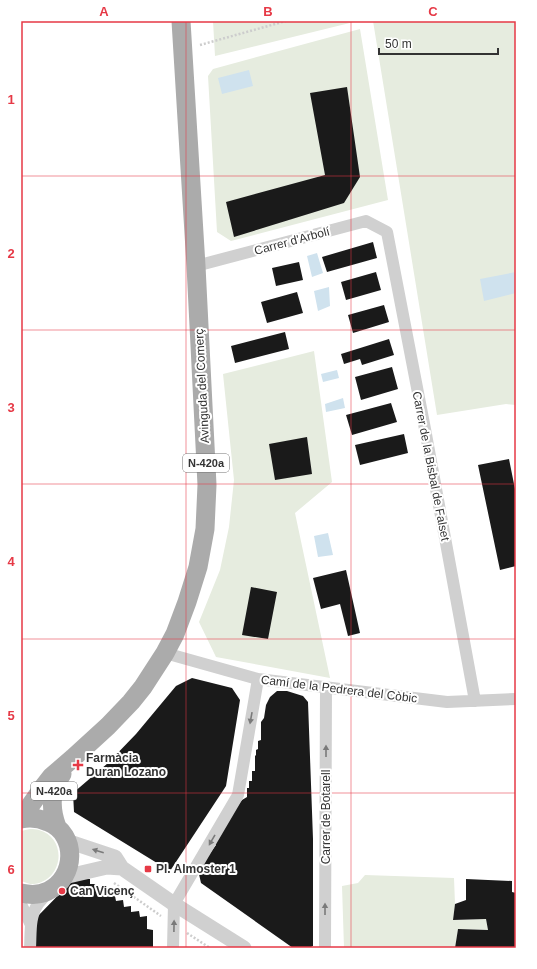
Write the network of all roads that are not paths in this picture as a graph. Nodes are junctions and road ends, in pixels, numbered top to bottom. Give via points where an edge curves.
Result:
1 (181, 21) edge
2 (387, 232) joint
3 (196, 266) junction
4 (165, 653) junction
5 (258, 679) junction
6 (326, 687) junction
7 (516, 699) edge
8 (475, 701) junction
9 (73, 758) junction
10 (21, 816) edge
11 (21, 820) edge
12 (62, 834) junction
13 (122, 868) junction
14 (64, 877) junction
15 (48, 892) junction
16 (21, 893) edge
17 (21, 904) edge
18 (174, 904) junction
19 (31, 925) junction
20 (30, 948) edge
21 (173, 948) edge
22 (244, 948) edge
23 (325, 948) edge

1 - 3 main road, Avinguda del Comerç / N-420a
2 - 3 street, Carrer d'Arbolí via 366,221
2 - 8 street, Carrer de la Bisbal de Falset
3 - 4 main road, Avinguda del Comerç / N-420a via 207,485 206,512 195,578
4 - 5 street, Camí de la Pedrera del Còbic
4 - 9 main road, Avinguda del Comerç / N-420a via 131,702
5 - 6 street, Camí de la Pedrera del Còbic
5 -> 18 street via 238,795
6 - 8 street, Camí de la Pedrera del Còbic via 447,702
23 -> 6 street, Carrer de Botarell
7 - 8 street, Camí de la Pedrera del Còbic
9 - 10 main road, Avinguda del Comerç / N-420a via 51,777
9 - 12 main road, Avinguda del Comerç / N-420a via 52,795 52,810
11 - 12 main road, N-420a via 41,819 51,823
13 -> 12 street via 115,857
12 - 14 main road, N-420a via 70,852 70,861
13 - 14 street via 107,867
13 - 18 street
14 - 15 main road, N-420a
15 - 16 main road via 28,895
15 - 19 street via 37,905
17 - 19 street
21 -> 18 street
18 - 22 street
19 - 20 street

